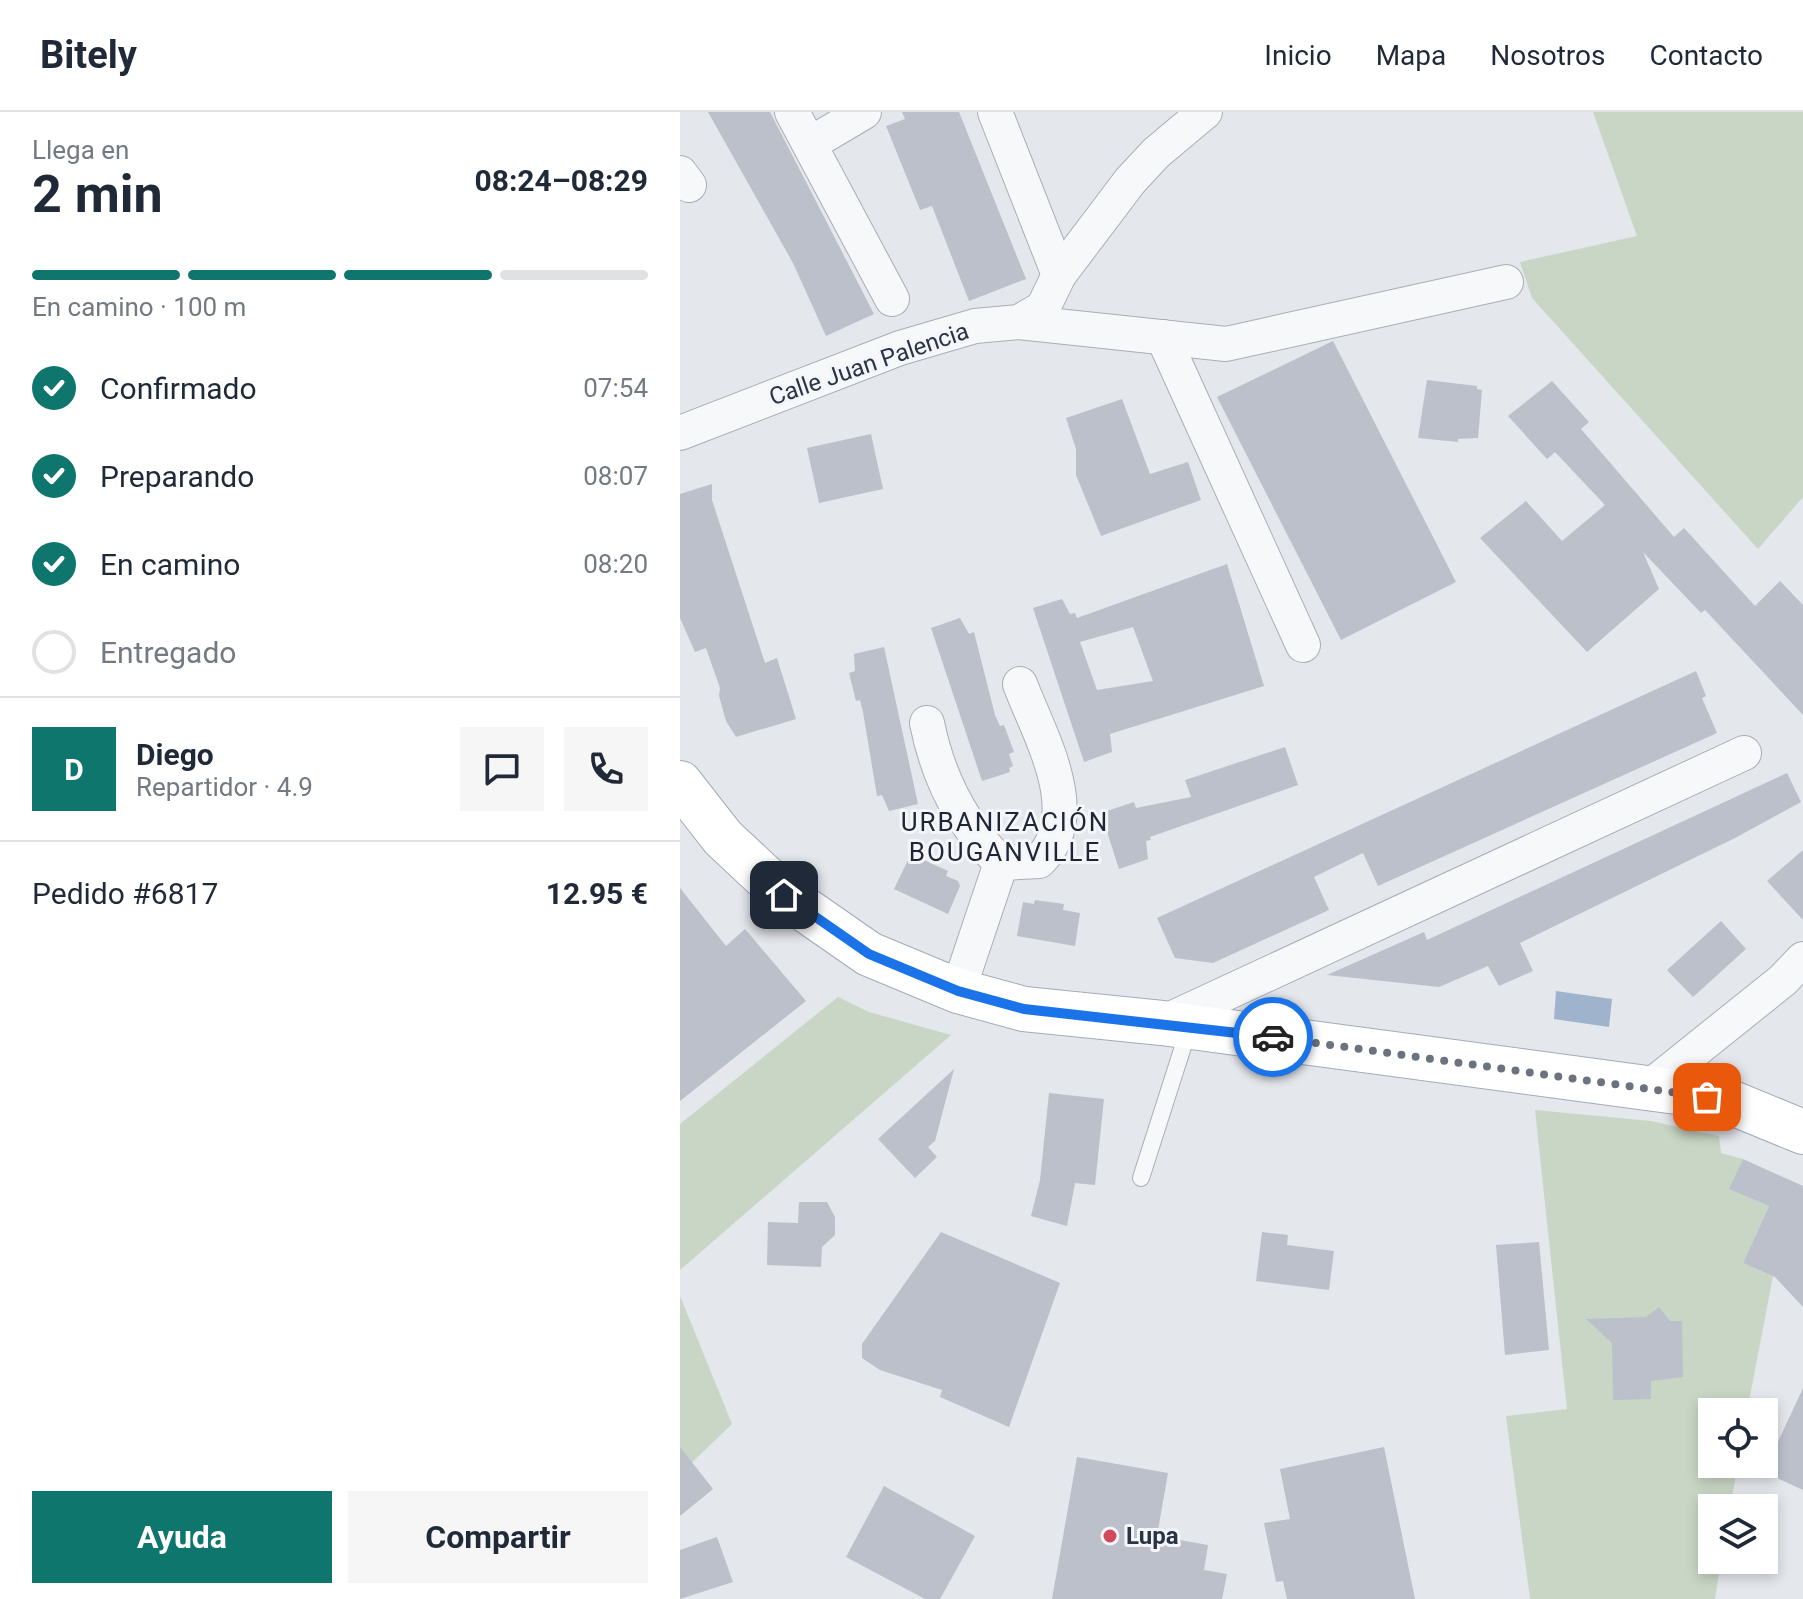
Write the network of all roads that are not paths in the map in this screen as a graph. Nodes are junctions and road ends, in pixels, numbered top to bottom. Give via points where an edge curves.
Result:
1 (792, 112) edge
2 (864, 112) edge
3 (995, 112) edge
4 (1205, 112) edge
5 (810, 144) junction
6 (1059, 275) junction
7 (1506, 282) dead end
8 (892, 299) dead end
9 (1019, 322) junction
10 (1163, 337) junction
11 (680, 433) edge
12 (1303, 645) dead end
13 (1020, 684) dead end
14 (927, 723) dead end
15 (1744, 753) dead end
16 (680, 783) edge
17 (1001, 863) junction
18 (1803, 959) edge
19 (958, 991) junction
20 (1176, 1024) junction
21 (1647, 1089) junction
22 (1803, 1132) edge
23 (1141, 1178) dead end

1 - 5 street
2 - 5 street
3 - 6 street
4 - 6 street via 1139,172
5 - 8 street
6 - 9 street via 1043,308
7 - 10 street, Calle Juan Palencia via 1226,344
9 - 10 street, Calle Juan Palencia
9 - 11 street, Calle Juan Palencia via 975,326 900,348
10 - 12 street
13 - 17 street via 1058,788 1060,813 1056,836 1039,861
14 - 17 street via 949,795 977,840
15 - 20 street
16 - 19 main road via 723,838 784,895 869,954
17 - 19 street
18 - 21 street
19 - 20 main road via 1024,1009
20 - 21 main road
20 - 23 lane
21 - 22 main road via 1730,1102

